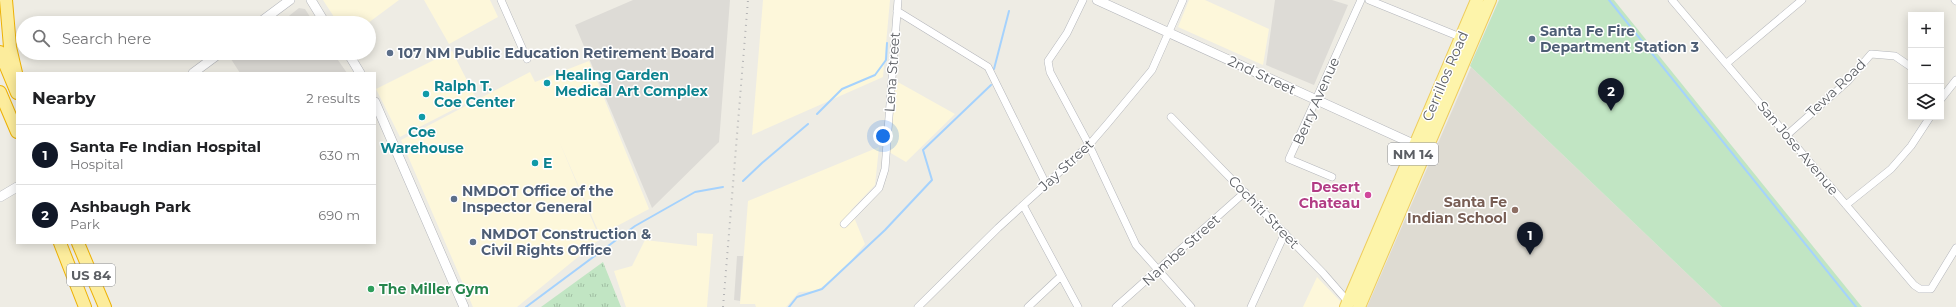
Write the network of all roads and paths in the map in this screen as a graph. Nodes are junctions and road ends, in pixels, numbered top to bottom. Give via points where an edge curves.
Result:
1 (6, 0) edge
2 (290, 0) edge
3 (311, 0) edge
4 (501, 0) edge
5 (898, 0) edge
6 (1083, 0) edge
7 (1097, 0) edge
8 (1183, 0) edge
9 (1361, 0) edge
10 (1369, 0) edge
11 (1477, 0) edge
12 (1490, 0) edge
13 (1672, 0) edge
14 (1802, 0) edge
15 (897, 11) junction
16 (269, 16) edge
17 (321, 16) edge
18 (1170, 32) junction
19 (1467, 40) junction
20 (0, 52) edge
21 (527, 59) dead end
22 (211, 60) edge
23 (352, 60) edge
24 (1727, 64) junction
25 (1908, 65) edge
26 (194, 72) edge
27 (359, 72) edge
28 (16, 73) edge
29 (1956, 80) edge
30 (1944, 90) edge
31 (16, 91) edge
32 (0, 92) edge
33 (1316, 100) junction
34 (376, 104) edge
35 (1172, 117) dead end
36 (1928, 120) edge
37 (16, 130) edge
38 (1787, 135) junction
39 (1089, 146) junction
40 (1421, 148) junction
41 (1332, 177) dead end
42 (1046, 184) junction
43 (16, 188) edge
44 (1245, 192) junction
45 (0, 197) edge
46 (1023, 205) junction
47 (1846, 205) junction
48 (844, 224) dead end
49 (1285, 233) junction
50 (60, 244) edge
51 (78, 244) edge
52 (1956, 248) edge
53 (1158, 271) junction
54 (1060, 277) junction
55 (1352, 306) edge
56 (85, 307) edge
57 (105, 307) edge
58 (464, 307) edge
59 (918, 307) edge
60 (1028, 307) edge
61 (1078, 307) edge
62 (1116, 307) edge
63 (1191, 307) edge
64 (1251, 307) edge

1 - 28 highway via 10,47
2 - 16 street
3 - 17 street
4 - 21 street
5 - 15 street, Lena Street
6 - 39 street via 1067,33 1048,61 1048,67
7 - 18 street, 2nd Street
8 - 18 street, Jay Street
9 - 33 street, Berry Avenue
10 - 19 street
11 - 19 main road, Cerrillos Road / NM 14
12 - 19 main road, Cerrillos Road / NM 14
13 - 24 street, San Jose Avenue
14 - 24 street
15 - 42 street via 988,67
15 - 48 street, Lena Street via 885,169 879,188
18 - 33 street, 2nd Street
18 - 39 street, Jay Street via 1148,77
19 - 40 main road, Cerrillos Road / NM 14
20 - 31 highway
22 - 26 street
23 - 27 street
24 - 38 street, San Jose Avenue
25 - 38 street, Tewa Road via 1895,56 1871,54 1848,81
29 - 30 street
32 - 37 highway
33 - 40 street, 2nd Street
33 - 41 street, Berry Avenue via 1289,159
34 - 58 street
35 - 44 street, Cochiti Street
36 - 47 street via 1911,146 1891,168
38 - 47 street, San Jose Avenue
39 - 42 street, Jay Street
39 - 53 street via 1136,245
40 - 55 main road, Cerrillos Road / NM 14
42 - 46 street, Jay Street
43 - 45 street
44 - 49 street, Cochiti Street
44 - 53 street, Nambe Street
46 - 54 street
46 - 59 street, Jay Street
47 - 52 street, San Jose Avenue via 1920,289 1931,289 1936,284
49 - 55 street, Cochiti Street
49 - 64 street
50 - 56 highway, US 84
51 - 57 highway, US 84
53 - 62 street, Nambe Street
53 - 63 street
54 - 60 street
54 - 61 street

